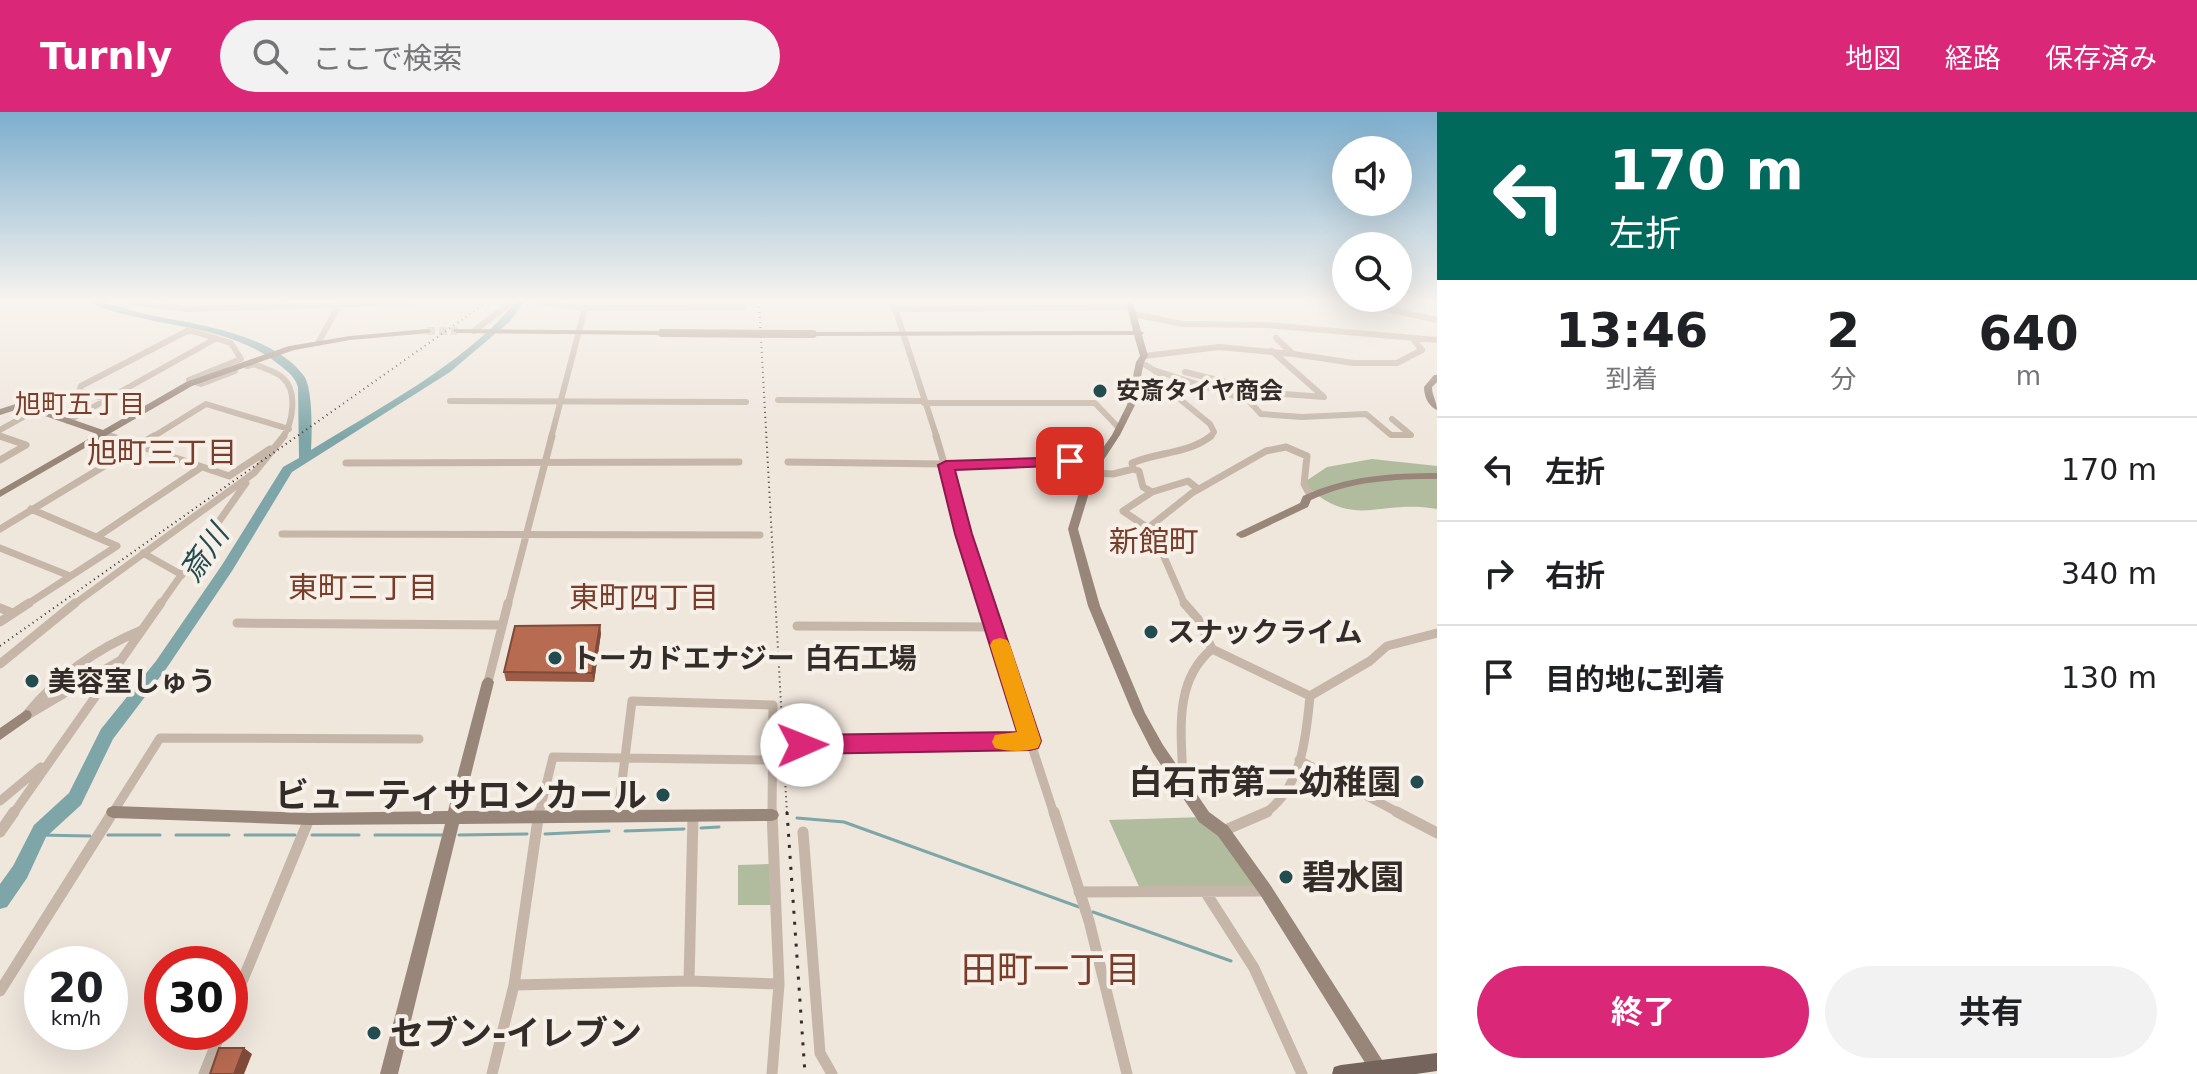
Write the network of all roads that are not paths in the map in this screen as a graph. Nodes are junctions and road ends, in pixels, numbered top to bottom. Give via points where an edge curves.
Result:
1 (156, 347) edge
2 (201, 347) edge
3 (233, 347) edge
4 (298, 347) edge
5 (574, 347) edge
6 (907, 347) edge
7 (1141, 347) edge
8 (1285, 347) edge
9 (1419, 347) edge
10 (1272, 351) junction
11 (1293, 354) junction
12 (1142, 359) junction
13 (1154, 370) junction
14 (1185, 372) dead end
15 (1437, 377) edge
16 (194, 382) junction
17 (106, 399) junction
18 (778, 400) dead end
19 (450, 401) dead end
20 (559, 402) junction
21 (746, 402) dead end
22 (924, 402) junction
23 (1437, 407) edge
24 (36, 410) junction
25 (0, 412) edge
26 (1392, 419) dead end
27 (68, 421) junction
28 (1118, 427) junction
29 (288, 430) junction
30 (0, 433) edge
31 (105, 434) junction
32 (136, 445) junction
33 (0, 460) edge
34 (544, 462) junction
35 (739, 462) dead end
36 (788, 462) dead end
37 (346, 463) dead end
38 (946, 464) junction
39 (200, 468) junction
40 (1092, 469) junction
41 (1133, 469) junction
42 (1437, 476) edge
43 (250, 477) junction
44 (1198, 489) junction
45 (1152, 492) junction
46 (0, 494) edge
47 (1310, 495) junction
48 (31, 509) junction
49 (0, 529) edge
50 (282, 534) dead end
51 (527, 534) junction
52 (760, 535) dead end
53 (1241, 535) dead end
54 (97, 537) junction
55 (0, 548) edge
56 (1158, 551) dead end
57 (143, 553) junction
58 (182, 575) junction
59 (70, 576) junction
60 (0, 608) edge
61 (12, 613) junction
62 (0, 622) edge
63 (237, 623) dead end
64 (502, 625) junction
65 (797, 626) dead end
66 (994, 627) junction
67 (142, 630) junction
68 (1435, 636) edge
69 (1212, 649) junction
70 (123, 658) junction
71 (0, 664) edge
72 (488, 682) joint
73 (1310, 696) junction
74 (26, 715) junction
75 (1, 733) edge
76 (419, 739) dead end
77 (1030, 741) junction
78 (802, 745) dead end
79 (51, 759) junction
80 (624, 759) junction
81 (771, 760) junction
82 (1299, 760) junction
83 (1183, 787) junction
84 (0, 801) edge
85 (113, 812) junction
86 (772, 815) junction
87 (618, 816) junction
88 (693, 816) junction
89 (454, 818) junction
90 (538, 818) junction
91 (309, 819) junction
92 (1223, 831) junction
93 (0, 832) edge
94 (803, 832) dead end
95 (1437, 833) edge
96 (1266, 891) junction
97 (1206, 893) junction
98 (1081, 897) junction
99 (248, 967) edge
100 (689, 981) junction
101 (779, 984) junction
102 (514, 985) junction
103 (0, 991) edge
104 (214, 1050) edge
105 (1437, 1062) edge
106 (1381, 1072) edge
107 (204, 1074) edge
108 (389, 1074) edge
109 (492, 1074) edge
110 (772, 1074) edge
111 (832, 1074) edge
112 (1127, 1074) edge
113 (1302, 1074) edge
114 (1341, 1074) edge

1 - 17 street via 81,386 79,391
2 - 17 street
3 - 16 street via 241,359 189,380
4 - 16 street
5 - 20 street
6 - 22 street
7 - 12 street
8 - 11 street
9 - 11 street via 1422,350 1397,363
10 - 11 street
10 - 12 street via 1207,347
10 - 14 street via 1324,397 1290,397
12 - 13 street
12 - 28 street via 1131,405
13 - 26 street via 1249,401 1261,414 1366,414 1391,435 1411,435
13 - 41 street via 1214,432 1197,443 1132,463
15 - 23 street via 1428,395
16 - 29 street via 254,364 267,368 289,386
16 - 31 street
17 - 27 street
18 - 22 street
19 - 20 street
20 - 21 street
20 - 34 street
22 - 28 street via 1095,403
22 - 38 street
24 - 25 street via 16,405
24 - 27 street
24 - 30 street
27 - 31 street
28 - 40 street
29 - 32 street via 206,404
29 - 39 street via 270,450 229,476
29 - 43 street
30 - 33 street via 26,445
31 - 32 street
31 - 46 street
32 - 39 street
32 - 48 street
34 - 35 street
34 - 37 street
34 - 51 street
36 - 38 street
38 - 40 street via 1070,461
38 - 66 street
39 - 54 street
40 - 41 street via 1113,474
40 - 83 street via 1073,529 1082,566 1139,714
41 - 45 street
42 - 47 street via 1389,476
43 - 57 street
43 - 58 street
44 - 45 street via 1188,481
44 - 45 street via 1148,528 1123,511
44 - 47 street via 1255,456 1292,447 1307,456 1304,484
47 - 53 street via 1305,505
48 - 49 street
48 - 54 street
50 - 51 street
51 - 52 street
51 - 64 street
54 - 59 street via 117,546
55 - 59 street
56 - 69 street
57 - 58 street
57 - 71 street
58 - 67 street
59 - 61 street
60 - 61 street
61 - 62 street
63 - 64 street
64 - 72 street
65 - 66 street
66 - 77 street
67 - 70 street
67 - 74 street via 72,667 47,687
68 - 73 street via 1387,646
69 - 73 street
69 - 83 street via 1201,656 1184,696
70 - 74 street
70 - 79 street
72 - 89 street
73 - 82 street
74 - 75 street
76 - 85 street via 160,738
77 - 78 street
77 - 98 street
79 - 84 street
79 - 93 street
80 - 81 street
80 - 81 street via 632,701 773,705
80 - 87 street
80 - 90 street via 553,757
81 - 86 street
82 - 92 street via 1277,806
82 - 95 street
83 - 92 street via 1204,817
85 - 91 street
85 - 103 street
86 - 88 street
86 - 101 street
87 - 88 street
87 - 90 street
88 - 100 street
89 - 90 street
89 - 91 street
89 - 108 street
90 - 102 street
91 - 99 street
92 - 96 street
94 - 111 street via 820,1053
96 - 97 street
96 - 106 street
97 - 98 street
97 - 113 street via 1254,968
98 - 112 street
100 - 101 street
100 - 102 street
101 - 110 street
102 - 109 street
104 - 107 street
105 - 106 main road
106 - 114 main road

